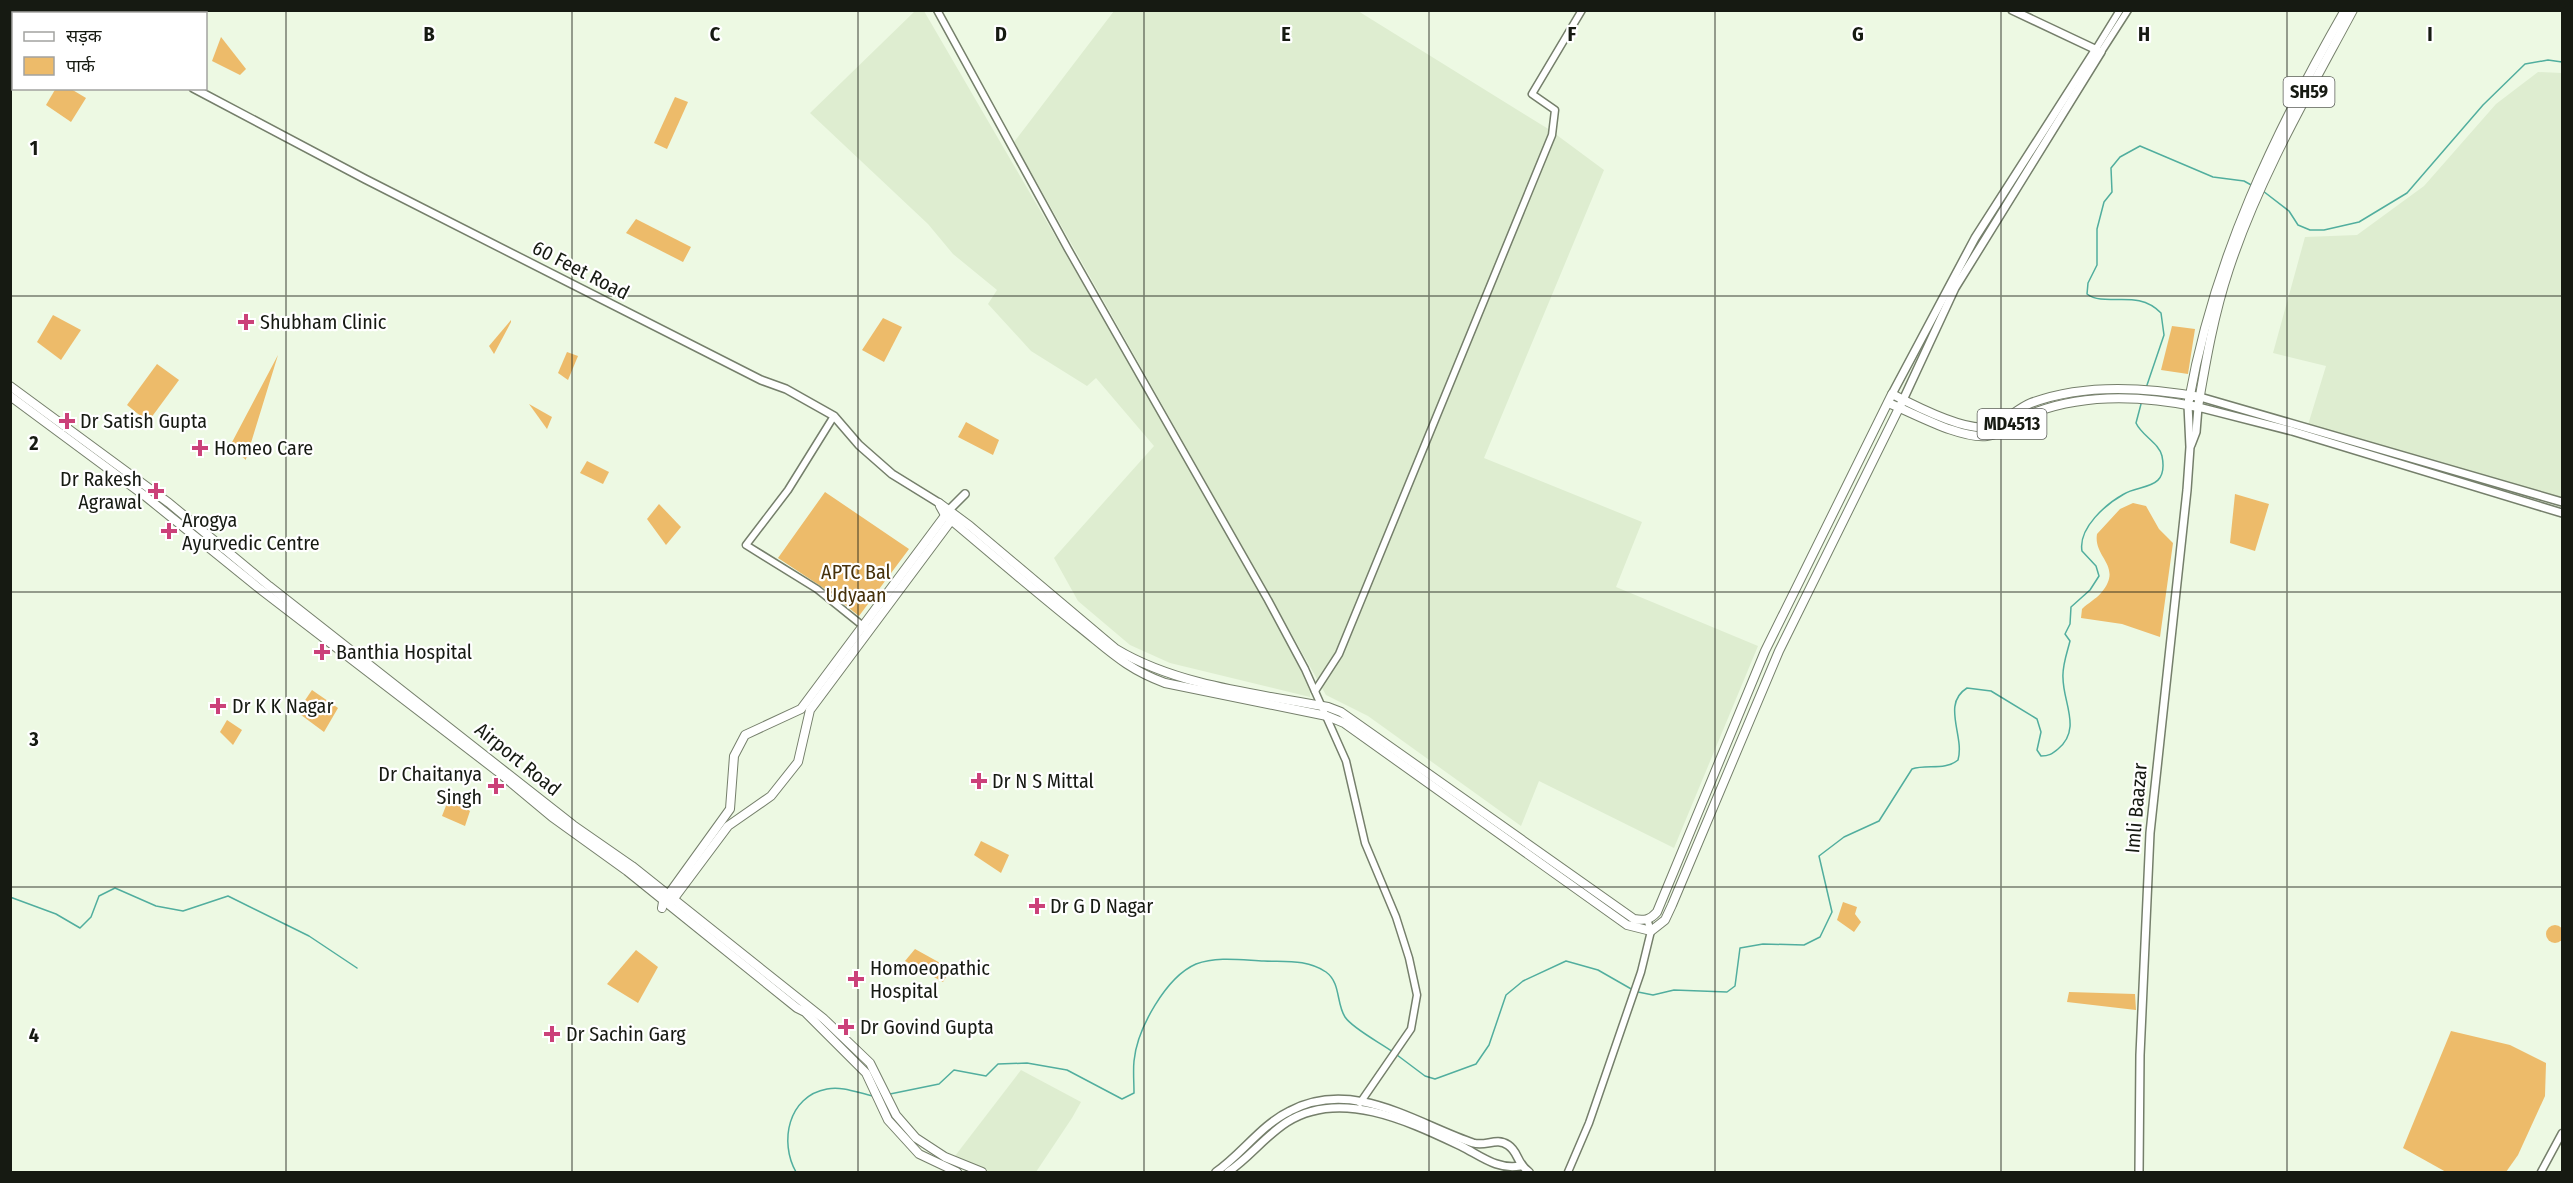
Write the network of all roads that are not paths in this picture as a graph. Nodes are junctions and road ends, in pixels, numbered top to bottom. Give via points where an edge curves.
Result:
1 (937, 10) edge
2 (1582, 10) edge
3 (2012, 10) edge
4 (2120, 10) edge
5 (2128, 10) edge
6 (2345, 10) edge
7 (2353, 10) edge
8 (2098, 50) junction
9 (197, 90) edge
10 (2263, 175) junction
11 (2255, 194) junction
12 (10, 386) edge
13 (1892, 394) junction
14 (2141, 395) junction
15 (2190, 395) junction
16 (10, 396) edge
17 (2200, 397) junction
18 (1888, 403) junction
19 (1902, 404) junction
20 (2188, 405) junction
21 (2198, 406) junction
22 (834, 416) junction
23 (2190, 447) junction
24 (963, 496) dead end
25 (2562, 502) edge
26 (939, 503) joint
27 (2562, 513) edge
28 (950, 515) junction
29 (865, 628) junction
30 (1315, 691) junction
31 (1321, 706) junction
32 (1327, 716) junction
33 (668, 900) junction
34 (1647, 919) junction
35 (1651, 931) junction
36 (1361, 1102) junction
37 (1356, 1109) junction
38 (2562, 1133) edge
39 (1520, 1167) junction
40 (957, 1173) edge
41 (982, 1173) edge
42 (1216, 1173) edge
43 (1228, 1173) edge
44 (1529, 1173) edge
45 (1568, 1173) edge
46 (2139, 1173) edge
47 (2541, 1173) edge

1 - 30 street via 1268,600
2 - 30 street via 1532,94 1555,110 1552,135 1339,654
3 - 8 main road
4 - 8 street
5 - 8 street
6 - 10 main road, SH59 via 2288,113
7 - 10 main road, SH59
8 - 13 main road via 1975,238
8 - 19 main road via 1955,288
9 - 22 main road, 60 Feet Road via 364,179
10 - 11 main road, SH59
11 - 15 main road, SH59 via 2210,304
11 - 17 main road, SH59 via 2223,286
12 - 33 main road, Airport Road via 157,494
13 - 18 main road
13 - 19 main road, MD4513
14 - 15 main road, MD4513
14 - 19 main road, MD4513 via 2086,390 2060,394 2019,408 1989,427 1960,423
14 - 20 main road, MD4513 via 2158,402
15 - 17 main road
15 - 20 main road, SH59
16 - 33 main road, Airport Road
17 - 21 main road, SH59
17 - 25 main road
18 - 19 main road, MD4513
18 - 34 main road via 1765,651 1657,912
19 - 35 main road via 1779,651 1665,920
20 - 21 main road
20 - 23 main road
21 - 23 main road via 2196,432
21 - 27 main road
22 - 26 main road, 60 Feet Road via 892,474
22 - 29 street via 788,490 746,545 817,589
23 - 46 main road, Imli Baazar via 2150,833
24 - 28 main road
26 - 28 main road
28 - 29 main road
28 - 31 main road via 1116,649 1141,664
28 - 32 main road via 1032,590 1140,674
29 - 33 main road via 810,710 798,762 771,796 728,826
29 - 33 main road via 801,709 745,735 734,756 730,809
30 - 31 street
31 - 32 street
31 - 34 main road via 1352,719 1634,919
32 - 35 main road via 1344,723 1627,925
32 - 36 street via 1346,762 1365,843 1396,917 1417,995 1411,1029
33 - 40 main road, Airport Road via 805,1012 868,1076 882,1110 919,1154
33 - 41 main road, Airport Road via 859,1050 879,1075 906,1128 929,1148
34 - 35 street
35 - 45 street via 1641,972
36 - 37 street
36 - 39 main road via 1412,1116 1483,1146 1498,1141 1506,1143
36 - 42 main road via 1324,1100 1292,1109
37 - 39 main road via 1412,1125 1498,1166
37 - 43 main road via 1317,1110 1298,1116 1277,1129
38 - 47 street
39 - 44 main road

